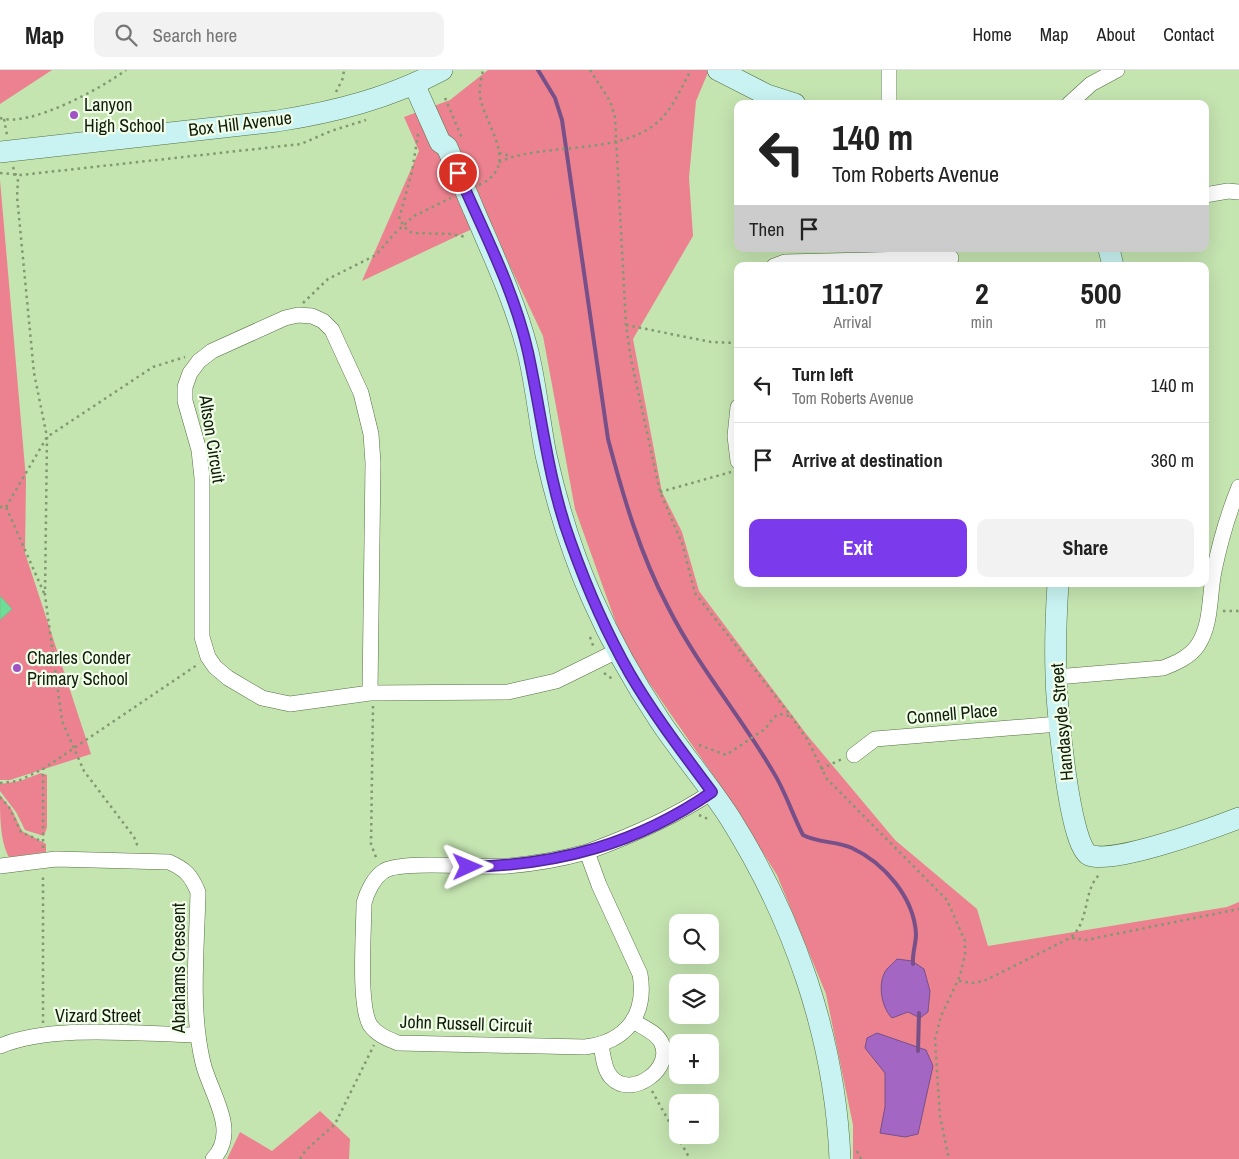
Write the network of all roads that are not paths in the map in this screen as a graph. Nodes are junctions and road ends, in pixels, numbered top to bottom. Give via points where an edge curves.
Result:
1 (889, 70) edge
2 (1117, 70) edge
3 (720, 71) edge
4 (427, 78) edge
5 (783, 100) edge
6 (889, 100) edge
7 (1073, 100) edge
8 (6, 146) edge
9 (1239, 192) edge
10 (1209, 194) edge
11 (951, 258) edge
12 (785, 262) edge
13 (1239, 486) edge
14 (1058, 587) edge
15 (618, 651) junction
16 (1056, 677) junction
17 (370, 693) junction
18 (1059, 724) junction
19 (854, 755) road end
20 (712, 792) junction
21 (1239, 818) edge
22 (587, 852) junction
23 (0, 866) edge
24 (633, 1021) junction
25 (197, 1035) junction
26 (601, 1045) junction
27 (0, 1046) edge
28 (213, 1159) edge
29 (840, 1159) edge

1 - 6 street
2 - 7 street via 1091,84
3 - 5 street
4 - 8 street, Box Hill Avenue via 388,95 322,114 278,121
4 - 15 street, bridge via 440,142 455,144 458,173 474,198 516,310 528,352 546,455 568,535 592,597
9 - 10 street
11 - 12 street
13 - 16 street via 1213,573 1205,632 1192,652 1163,668
14 - 16 street, Handasyde Street
15 - 17 street, Altson Circuit via 556,681 508,692
15 - 20 street via 660,722
16 - 18 street, Handasyde Street
17 - 17 street, Altson Circuit via 290,704 270,702 215,667 202,637 202,478 199,450 185,401 185,387 190,373 212,351 298,314 323,321 332,330 361,393 371,434
18 - 19 street, Connell Place via 875,739
18 - 21 street, Handasyde Street via 1078,840 1089,855 1106,856 1154,847
20 - 22 street via 651,826
20 - 29 street via 760,869 798,952 816,1008 829,1065
22 - 24 street via 640,974 640,1005
22 - 26 street, John Russell Circuit via 507,866 403,866 385,871 368,891 364,903 364,1008 369,1022 380,1035 398,1044
23 - 25 street, Abrahams Crescent via 43,860 139,861 169,862 182,868 192,878 198,892
24 - 26 street, John Russell Circuit via 623,1032
24 - 26 street via 656,1036 664,1051 658,1069 646,1080 624,1085 612,1079
25 - 27 street, Vizard Street via 57,1033
25 - 28 street, Abrahams Crescent via 203,1064 224,1121 222,1145

